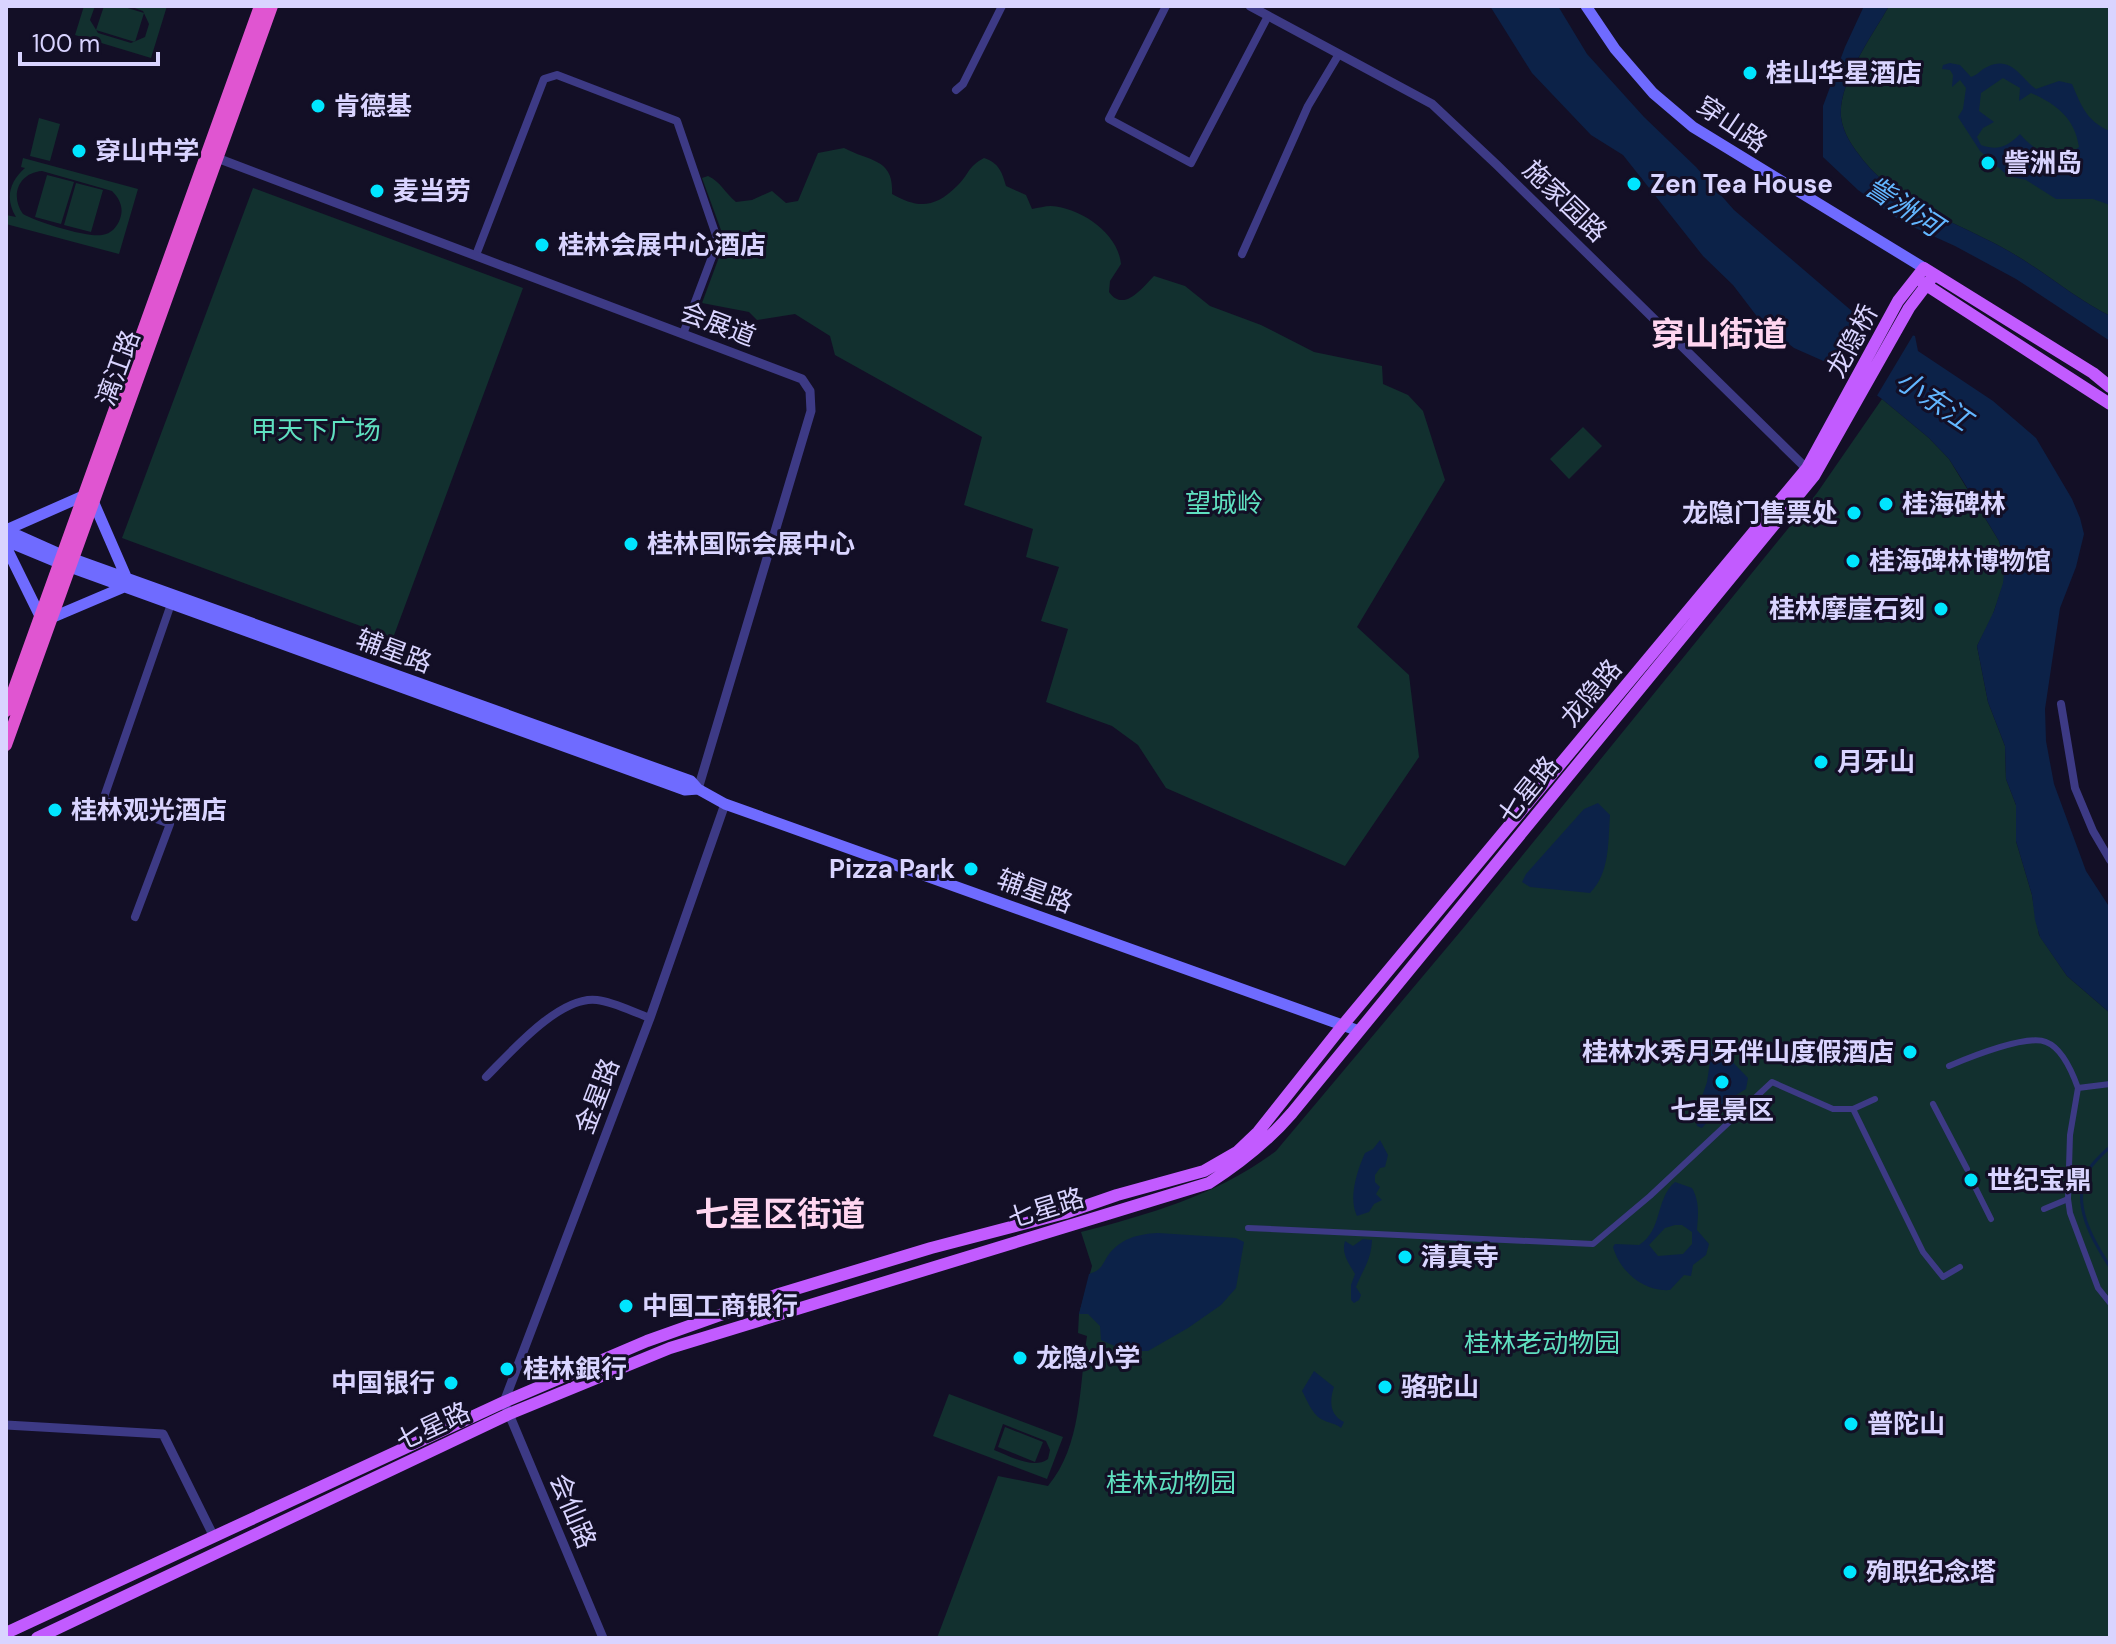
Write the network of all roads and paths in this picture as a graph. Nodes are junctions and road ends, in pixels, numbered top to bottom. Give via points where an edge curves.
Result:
1 (260, 6) edge
2 (272, 6) edge
3 (1002, 6) edge
4 (1166, 6) edge
5 (1250, 6) edge
6 (1586, 6) edge
7 (1268, 16) junction
8 (1339, 54) junction
9 (956, 90) dead end
10 (217, 158) junction
11 (1242, 254) dead end
12 (476, 255) junction
13 (1925, 277) junction
14 (683, 334) junction
15 (2110, 387) edge
16 (2110, 404) edge
17 (1849, 405) joint
18 (1810, 472) junction
19 (88, 499) junction
20 (6, 530) edge
21 (6, 541) edge
22 (6, 547) edge
23 (66, 561) junction
24 (126, 583) junction
25 (171, 604) junction
26 (46, 617) junction
27 (2061, 704) dead end
28 (6, 711) edge
29 (6, 745) edge
30 (698, 789) junction
31 (725, 804) junction
32 (2110, 860) edge
33 (135, 917) dead end
34 (650, 1018) junction
35 (1343, 1025) junction
36 (1359, 1031) junction
37 (1949, 1066) dead end
38 (486, 1077) dead end
39 (2110, 1084) edge
40 (2078, 1088) junction
41 (1875, 1099) dead end
42 (1933, 1104) dead end
43 (1853, 1109) junction
44 (1237, 1152) joint
45 (1967, 1169) dead end
46 (1976, 1189) dead end
47 (2068, 1199) junction
48 (2044, 1209) dead end
49 (1991, 1219) dead end
50 (1248, 1228) dead end
51 (1960, 1267) dead end
52 (2110, 1303) edge
53 (506, 1408) junction
54 (6, 1425) edge
55 (214, 1537) junction
56 (6, 1633) edge
57 (37, 1638) edge
58 (603, 1638) edge

1 - 19 highway, 漓江路
2 - 10 highway, 漓江路
3 - 9 street
4 - 7 street via 1109,119 1191,163
5 - 7 street, 施家园路
6 - 13 main road, 穿山路 via 1653,93 1693,127
7 - 8 street, 施家园路
8 - 11 street via 1308,106
8 - 18 street, 施家园路 via 1432,104
10 - 12 street, 会展道
10 - 19 highway, 漓江路
12 - 14 street, 会展道
12 - 14 street via 544,79 557,75 662,115 677,121 682,132 718,241
13 - 15 main road, 穿山路
13 - 16 main road, 穿山路
13 - 17 main road, 龙隐桥 via 1903,305
14 - 30 street, 会展道 via 802,379 810,391 811,411
17 - 18 main road, 龙隐路
18 - 35 main road, 龙隐路
18 - 36 main road, 七星路
19 - 20 main road
19 - 23 highway, 漓江路
19 - 24 main road
20 - 23 main road
21 - 23 main road
22 - 26 main road
23 - 24 main road, 辅星路
23 - 26 highway, 漓江路
24 - 25 main road, 辅星路
24 - 26 main road
24 - 30 main road, 辅星路 via 691,781
25 - 30 main road, 辅星路 via 685,790
25 - 33 street via 103,800 170,824
26 - 28 highway, 漓江路
26 - 29 highway, 漓江路
27 - 32 street via 2072,780
30 - 31 main road, 辅星路
31 - 34 street, 金星路
31 - 35 main road, 辅星路
34 - 38 street via 595,999 564,1007
34 - 53 street, 金星路
35 - 36 main road, 辅星路
35 - 44 main road, 龙隐路 via 1279,1108
36 - 53 main road, 七星路 via 1274,1134 1209,1183 670,1348
37 - 40 street via 2006,1046 2047,1042
39 - 40 street
40 - 47 street
41 - 43 street
42 - 45 street
43 - 50 street via 1833,1109 1772,1082 1593,1244
43 - 51 street via 1923,1252 1943,1277
44 - 53 main road, 七星路 via 1204,1171 779,1294 633,1347
46 - 49 street
47 - 48 street
47 - 52 street via 2098,1288
53 - 55 main road, 七星路
53 - 57 main road, 七星路
53 - 58 street, 会仙路
54 - 55 street via 163,1434
55 - 56 main road, 七星路

